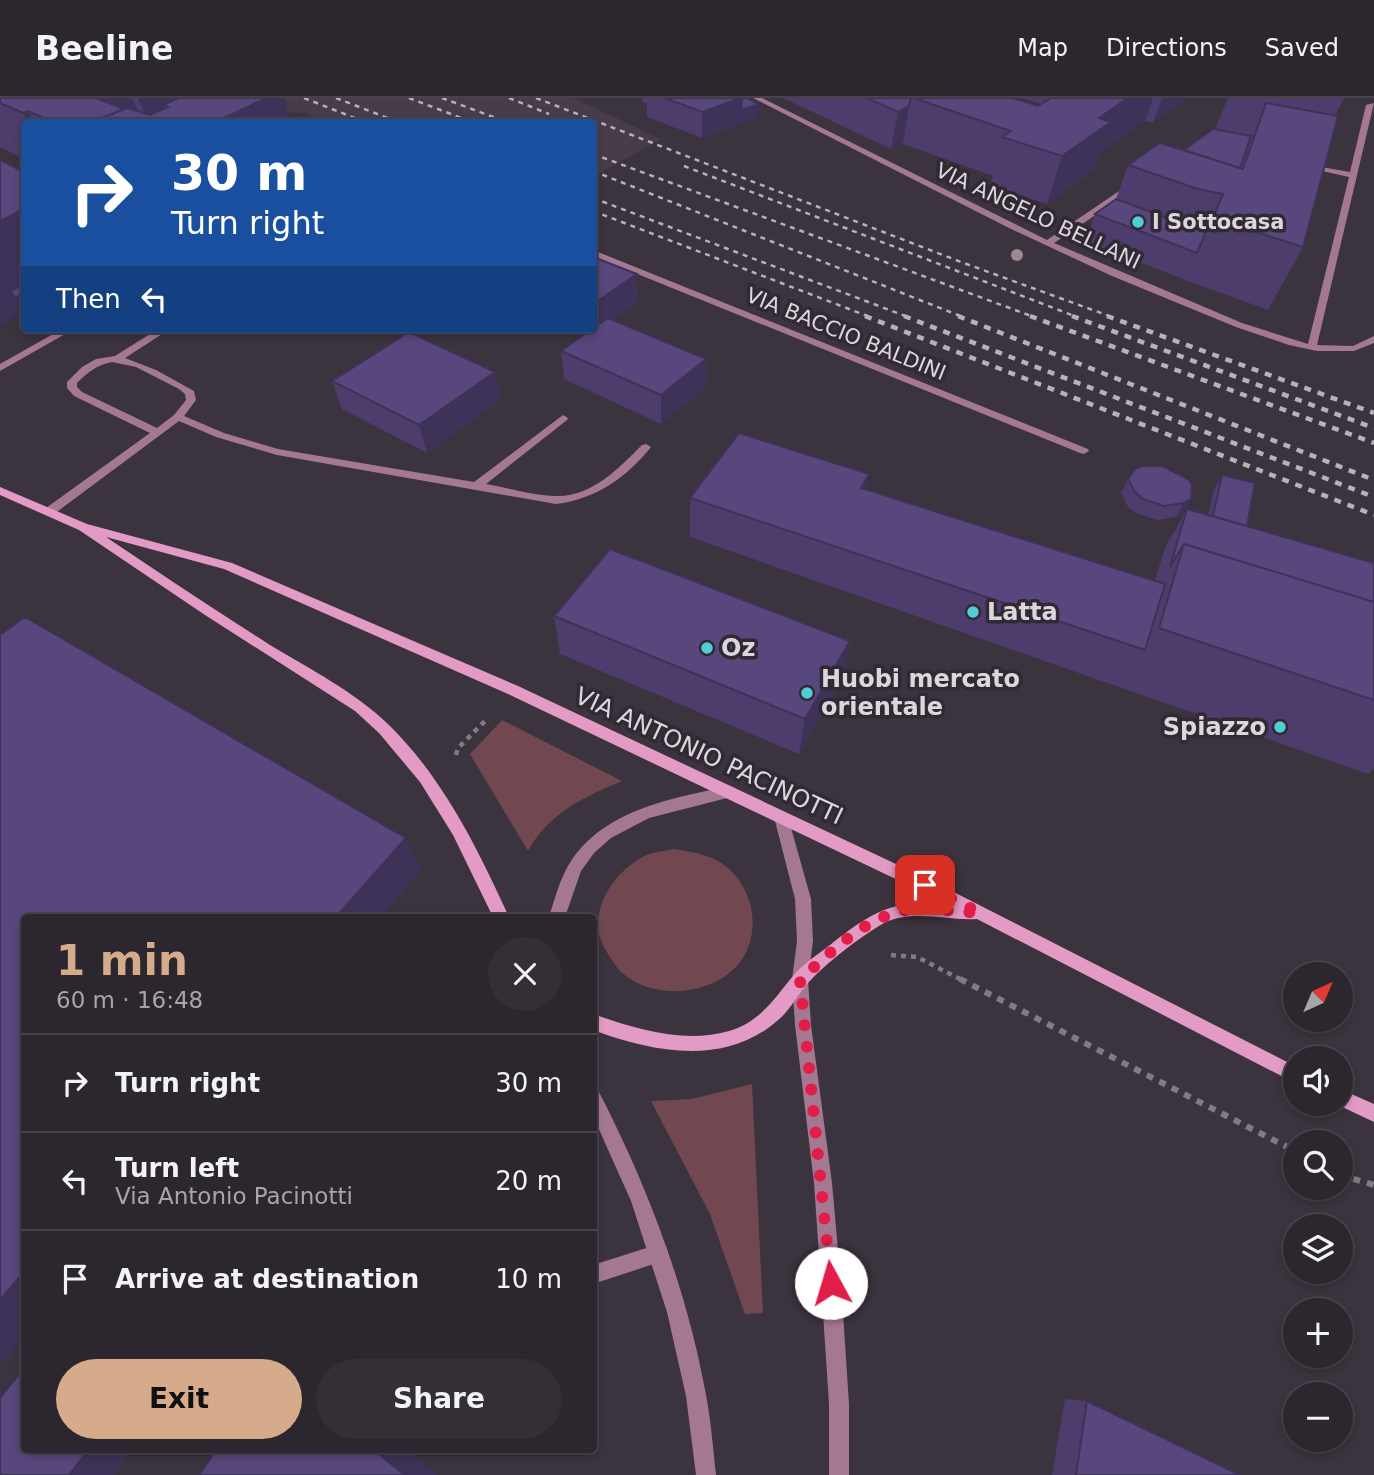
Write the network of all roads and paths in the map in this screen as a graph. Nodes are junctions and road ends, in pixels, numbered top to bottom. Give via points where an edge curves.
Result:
1 (757, 98) edge
2 (1374, 105) edge
3 (1300, 165) edge
4 (1353, 175) junction
5 (1139, 182) edge
6 (1048, 243) junction
7 (597, 255) edge
8 (62, 333) edge
9 (158, 333) edge
10 (1374, 339) edge
11 (1312, 346) junction
12 (119, 357) junction
13 (0, 368) edge
14 (178, 417) junction
15 (563, 418) dead end
16 (157, 432) junction
17 (646, 447) dead end
18 (1084, 450) dead end
19 (477, 486) junction
20 (0, 491) edge
21 (50, 511) junction
22 (83, 527) junction
23 (495, 711) dead end
24 (453, 765) dead end
25 (730, 792) junction
26 (781, 817) junction
27 (980, 913) junction
28 (499, 914) edge
29 (558, 914) edge
30 (890, 955) dead end
31 (800, 980) junction
32 (597, 1023) edge
33 (1283, 1069) edge
34 (1353, 1103) edge
35 (597, 1105) edge
36 (1374, 1113) edge
37 (1283, 1145) edge
38 (1353, 1179) edge
39 (1374, 1185) edge
40 (659, 1253) junction
41 (597, 1274) edge
42 (706, 1475) edge
43 (839, 1475) edge

1 - 6 street, VIA ANGELO BELLANI
2 - 4 street via 1370,105
3 - 4 street
4 - 11 street
5 - 6 street
6 - 11 street, VIA ANGELO BELLANI via 1258,332
7 - 18 street, VIA BACCIO BALDINI
8 - 13 street
9 - 12 street
10 - 11 street, VIA ANGELO BELLANI via 1352,349
12 - 14 street via 190,393 191,400
12 - 16 street via 90,365 72,382 72,388
14 - 16 street
14 - 19 street via 277,452
15 - 19 street
16 - 21 street
17 - 19 street via 599,489 573,499
20 - 21 main road, VIA ANTONIO PACINOTTI
21 - 22 main road, VIA ANTONIO PACINOTTI
22 - 25 main road, VIA ANTONIO PACINOTTI via 199,556 257,578
22 - 28 main road, VIA ANTONIO PACINOTTI via 380,724 443,802
23 - 24 path via 458,748
25 - 26 main road, VIA ANTONIO PACINOTTI
25 - 29 street via 654,810 606,835 576,865
26 - 27 main road, VIA ANTONIO PACINOTTI
26 - 31 street via 803,899 805,941
27 - 31 main road via 915,909 887,915 845,941
27 - 33 main road, VIA ANTONIO PACINOTTI
30 - 37 path via 917,957
31 - 32 main road via 771,1016 753,1029 707,1044 641,1038
31 - 43 street via 831,1283
34 - 36 main road
35 - 40 street
38 - 39 path
40 - 41 street
40 - 42 street via 694,1385

